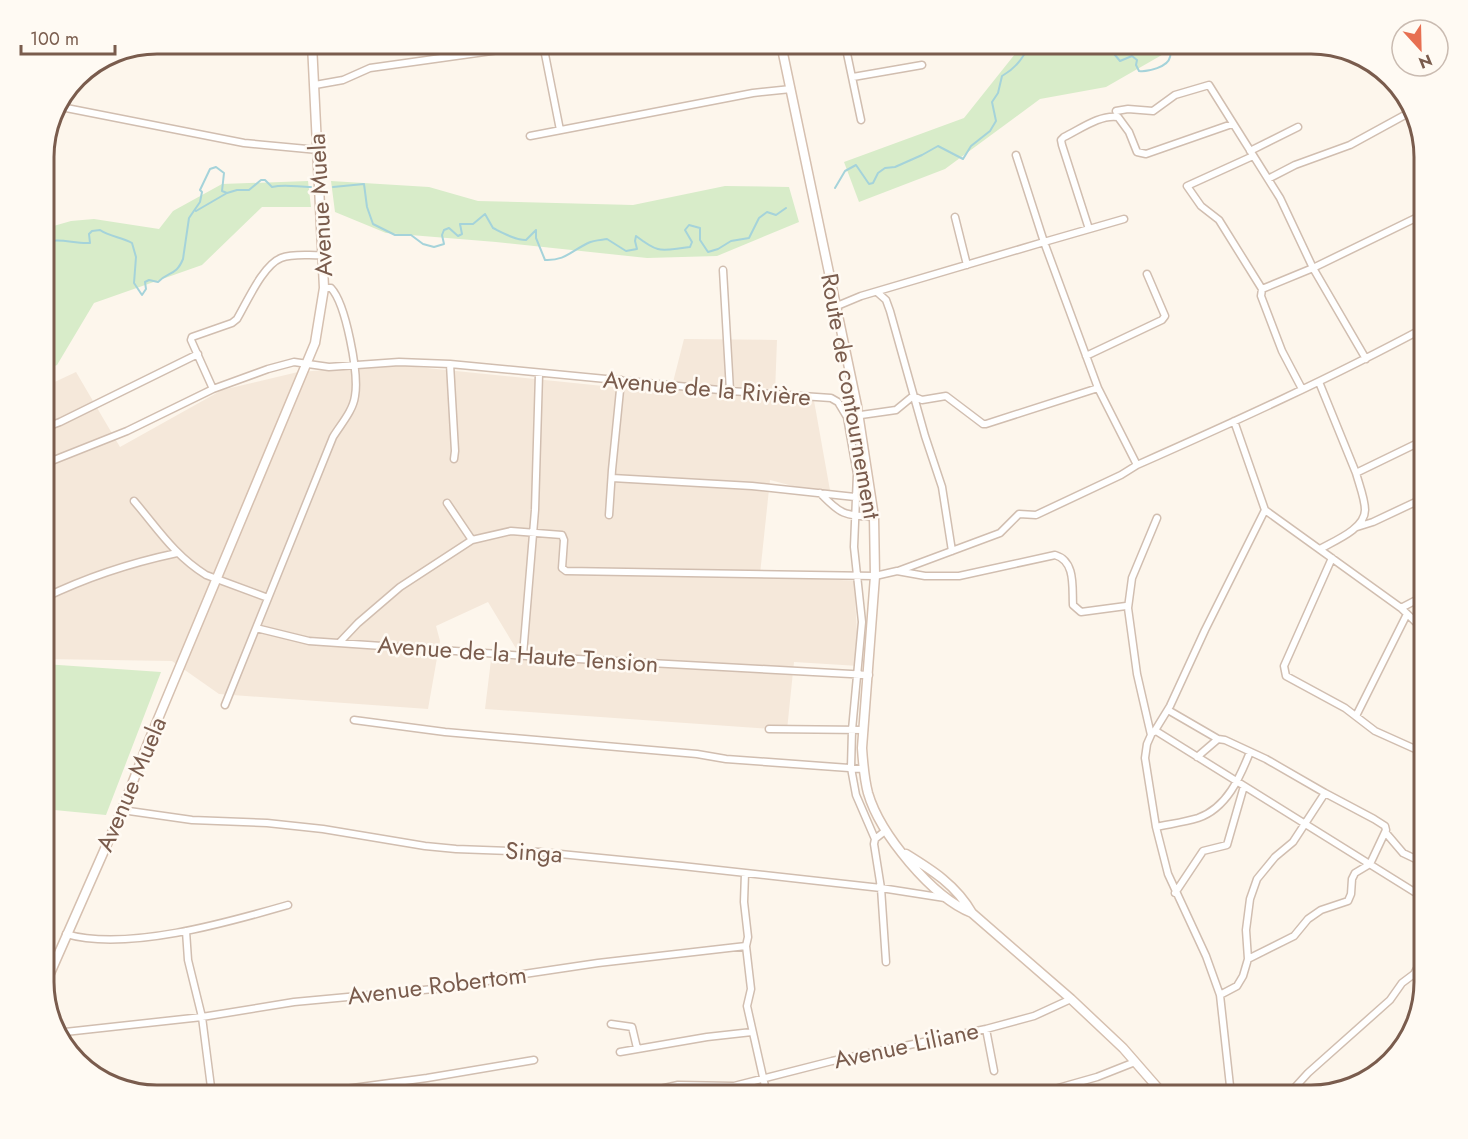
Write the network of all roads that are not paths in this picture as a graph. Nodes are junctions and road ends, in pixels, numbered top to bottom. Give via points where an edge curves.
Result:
1 (313, 54) edge
2 (470, 54) edge
3 (544, 54) edge
4 (784, 54) edge
5 (847, 54) edge
6 (922, 65) dead end
7 (852, 77) junction
8 (315, 85) junction
9 (791, 89) junction
10 (67, 108) edge
11 (1116, 111) dead end
12 (1404, 115) edge
13 (861, 120) dead end
14 (1232, 124) junction
15 (1298, 127) dead end
16 (560, 130) junction
17 (530, 136) dead end
18 (318, 150) junction
19 (1252, 154) junction
20 (1016, 155) dead end
21 (1268, 179) junction
22 (955, 217) dead end
23 (1124, 219) dead end
24 (1414, 219) edge
25 (1089, 229) junction
26 (1044, 242) junction
27 (324, 255) junction
28 (967, 265) junction
29 (1314, 268) junction
30 (723, 270) dead end
31 (1147, 274) dead end
32 (324, 288) junction
33 (1262, 290) junction
34 (877, 292) junction
35 (837, 306) junction
36 (1414, 334) edge
37 (198, 354) junction
38 (1086, 356) junction
39 (1366, 359) junction
40 (307, 364) junction
41 (450, 364) junction
42 (354, 365) junction
43 (539, 374) junction
44 (621, 380) junction
45 (1319, 382) junction
46 (1098, 388) junction
47 (213, 389) junction
48 (1302, 389) junction
49 (730, 391) junction
50 (914, 396) junction
51 (859, 416) junction
52 (847, 417) junction
53 (1234, 421) junction
54 (54, 424) edge
55 (1414, 445) edge
56 (454, 459) dead end
57 (54, 460) edge
58 (1137, 465) junction
59 (1356, 473) junction
60 (612, 478) junction
61 (819, 492) junction
62 (855, 497) junction
63 (134, 501) dead end
64 (447, 503) dead end
65 (1414, 503) edge
66 (1265, 510) junction
67 (609, 515) dead end
68 (855, 515) junction
69 (874, 517) junction
70 (1157, 518) dead end
71 (1357, 527) junction
72 (534, 532) junction
73 (472, 540) junction
74 (1320, 549) junction
75 (952, 551) junction
76 (177, 553) junction
77 (1332, 558) junction
78 (897, 571) junction
79 (858, 575) junction
80 (875, 576) junction
81 (216, 579) junction
82 (54, 593) edge
83 (268, 598) junction
84 (1414, 602) edge
85 (1128, 608) junction
86 (1401, 608) junction
87 (1407, 614) junction
88 (1414, 620) edge
89 (256, 628) junction
90 (340, 642) junction
91 (522, 655) junction
92 (857, 674) junction
93 (869, 675) junction
94 (225, 705) dead end
95 (1168, 710) junction
96 (1356, 716) junction
97 (354, 720) dead end
98 (769, 729) dead end
99 (852, 730) junction
100 (864, 730) junction
101 (1153, 733) junction
102 (1218, 739) junction
103 (1414, 748) edge
104 (1250, 752) junction
105 (1197, 757) junction
106 (851, 768) junction
107 (863, 769) junction
108 (1241, 784) junction
109 (1325, 794) junction
110 (122, 810) junction
111 (1304, 823) junction
112 (1156, 827) junction
113 (885, 831) junction
114 (1386, 833) junction
115 (875, 839) junction
116 (901, 850) junction
117 (1414, 858) edge
118 (1370, 864) junction
119 (745, 873) junction
120 (881, 888) junction
121 (1414, 891) edge
122 (1176, 893) junction
123 (945, 898) junction
124 (288, 905) dead end
125 (972, 913) junction
126 (186, 931) junction
127 (66, 934) junction
128 (746, 946) junction
129 (1248, 959) junction
130 (886, 962) dead end
131 (54, 963) edge
132 (1414, 974) edge
133 (1220, 995) junction
134 (1071, 999) junction
135 (202, 1017) junction
136 (611, 1024) dead end
137 (986, 1029) junction
138 (67, 1032) edge
139 (752, 1032) junction
140 (637, 1048) junction
141 (620, 1052) dead end
142 (534, 1060) dead end
143 (1135, 1062) junction
144 (994, 1071) dead end
145 (763, 1078) junction
146 (211, 1085) edge
147 (375, 1085) edge
148 (738, 1085) edge
149 (765, 1085) edge
150 (1068, 1085) edge
151 (1155, 1085) edge
152 (1230, 1085) edge
153 (1297, 1085) edge

1 - 8 street, Avenue Muela
2 - 8 street via 370,68 343,80
3 - 16 street
4 - 9 street, Route de contournement
5 - 7 street
6 - 7 street
7 - 13 street
8 - 18 street, Avenue Muela
9 - 16 street
9 - 35 street, Route de contournement
10 - 18 street via 244,143
11 - 14 street via 1153,111 1175,95 1209,85
12 - 21 street via 1350,145
14 - 19 street
14 - 25 street via 1146,154 1137,152 1118,117 1102,118 1064,137 1062,145
15 - 19 street
16 - 17 street
18 - 27 street, Avenue Muela
19 - 21 street
19 - 33 street via 1187,186 1201,206 1219,220
20 - 26 street
21 - 29 street
22 - 28 street
23 - 25 street
24 - 29 street
25 - 26 street
26 - 28 street
26 - 38 street
27 - 32 street, Avenue Muela
27 - 37 street via 289,256 273,263 237,319 192,337
28 - 34 street
29 - 33 street
29 - 39 street
30 - 49 street
31 - 38 street via 1165,316
32 - 40 street, Avenue Muela via 319,326
32 - 42 street via 335,292 342,307
33 - 48 street via 1282,351
34 - 35 street
34 - 50 street via 886,300
35 - 51 street, Route de contournement
36 - 39 street
37 - 47 street
37 - 54 street
38 - 46 street
39 - 45 street
40 - 42 street, Avenue de la Rivière
40 - 47 street, Avenue de la Rivière via 289,362
40 - 81 street, Avenue Muela
41 - 42 street, Avenue de la Rivière
41 - 43 street, Avenue de la Rivière
41 - 56 street
42 - 83 street via 353,406 333,437
43 - 44 street, Avenue de la Rivière
43 - 72 street
44 - 49 street, Avenue de la Rivière
44 - 60 street
45 - 48 street
45 - 59 street
46 - 50 street via 986,424 946,396 922,400
46 - 58 street
47 - 57 street, Avenue de la Rivière via 128,431
48 - 53 street
49 - 52 street, Avenue de la Rivière via 831,398
50 - 51 street via 896,410
50 - 75 street via 942,487
51 - 52 street
51 - 69 street, Route de contournement
52 - 62 street via 857,474
53 - 58 street
53 - 66 street
55 - 59 street
58 - 75 street via 1036,515 1019,514 1000,533
59 - 71 street via 1365,510
60 - 61 street
60 - 67 street
61 - 62 street
61 - 68 street via 833,508
62 - 68 street
63 - 76 street
64 - 73 street
65 - 71 street
66 - 74 street
66 - 95 street
68 - 69 street
68 - 79 street
69 - 80 street, Route de contournement
70 - 85 street via 1132,578
71 - 74 street
72 - 73 street via 511,531
72 - 79 street via 564,537 562,568 566,571
72 - 91 street
73 - 90 street via 400,587
74 - 77 street
75 - 78 street
76 - 81 street
76 - 82 street via 109,570
77 - 86 street
77 - 96 street via 1284,672
78 - 80 street
78 - 85 street via 959,576 1055,555 1065,560 1072,574 1073,605 1081,612
79 - 80 street
79 - 92 street via 862,622
80 - 93 street, Route de contournement
81 - 83 street
81 - 110 street, Avenue Muela
83 - 89 street
84 - 86 street
85 - 101 street via 1137,674
86 - 87 street
87 - 88 street
87 - 96 street
89 - 90 street, Avenue de la Haute Tension via 309,641
89 - 94 street
90 - 91 street, Avenue de la Haute Tension
91 - 92 street, Avenue de la Haute Tension
92 - 93 street, Avenue de la Haute Tension
92 - 99 street
93 - 100 street, Route de contournement
95 - 101 street
95 - 102 street
96 - 103 street via 1375,730
97 - 106 street via 446,732
98 - 99 street
99 - 100 street
99 - 106 street
100 - 107 street, Route de contournement
101 - 105 street
101 - 112 street via 1145,758
102 - 104 street
102 - 105 street
104 - 108 street
104 - 109 street
105 - 108 street
106 - 107 street
106 - 115 street via 856,795
107 - 113 street, Route de contournement via 869,795
108 - 111 street
108 - 112 street via 1207,814
108 - 122 street via 1227,845 1203,851
109 - 111 street
109 - 114 street via 1374,819 1384,826
110 - 119 street, Singa via 192,820 323,829 446,848 540,852
110 - 127 street, Avenue Muela
111 - 118 street
111 - 129 street via 1293,842 1275,856 1257,879 1246,930
112 - 122 street via 1167,874
113 - 115 street
113 - 116 street, Route de contournement
114 - 117 street via 1403,853
114 - 118 street
115 - 120 street
116 - 123 street, Route de contournement
116 - 125 street, Route de contournement via 947,882
118 - 121 street
118 - 129 street via 1355,873 1348,901 1321,910 1294,936
119 - 120 street, Singa
119 - 128 street
120 - 123 street, Singa
120 - 130 street
122 - 133 street
123 - 125 street, Route de contournement
124 - 126 street
125 - 134 street, Route de contournement
126 - 127 street via 86,939
126 - 135 street via 188,960
127 - 131 street, Avenue Muela
128 - 135 street, Avenue Robertom via 587,965 466,986 294,1002
128 - 139 street via 751,989 747,1006
129 - 133 street via 1237,986
132 - 153 street
133 - 152 street
134 - 137 street, Avenue Liliane via 1034,1016
134 - 143 street, Route de contournement
135 - 138 street, Avenue Robertom
135 - 146 street
136 - 140 street via 632,1027
137 - 144 street
137 - 145 street, Avenue Liliane
139 - 140 street
139 - 145 street
140 - 141 street
142 - 147 street
143 - 150 street
143 - 151 street, Route de contournement
145 - 148 street, Avenue Liliane
145 - 149 street

